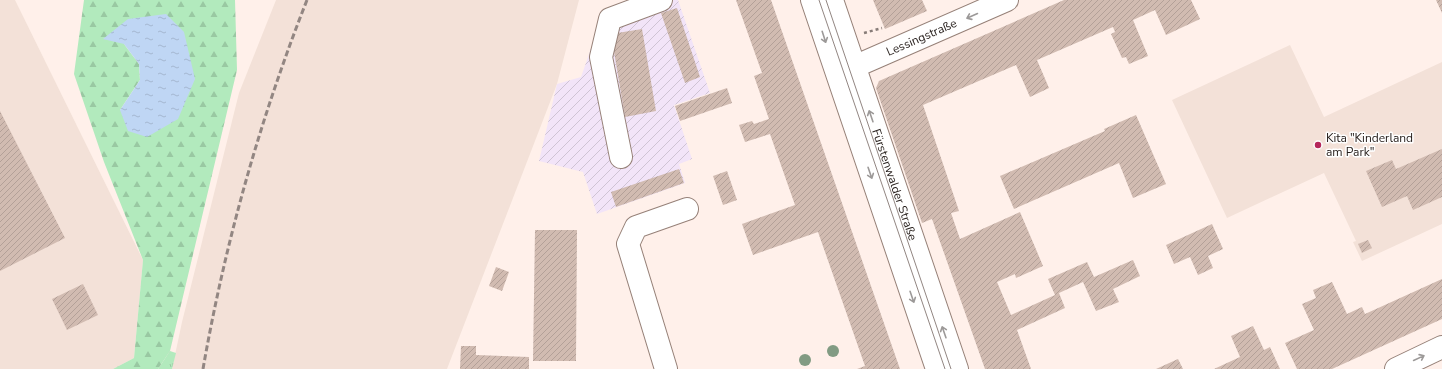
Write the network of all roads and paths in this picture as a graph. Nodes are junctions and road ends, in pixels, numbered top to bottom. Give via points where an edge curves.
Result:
1 (661, 0) edge
2 (812, 0) edge
3 (832, 0) edge
4 (1008, 0) edge
5 (845, 71) junction
6 (621, 157) dead end
7 (686, 209) dead end
8 (1442, 347) edge
9 (666, 369) edge
10 (937, 369) edge
11 (957, 369) edge
12 (1396, 369) edge

1 - 6 street via 610,18 601,57
2 -> 5 street, Fürstenwalder Straße
3 - 5 street, Fürstenwalder Straße
4 -> 5 street, Lessingstraße
5 -> 10 street, Fürstenwalder Straße
11 -> 5 street, Fürstenwalder Straße
7 - 9 street via 636,227 628,244
12 -> 8 street

